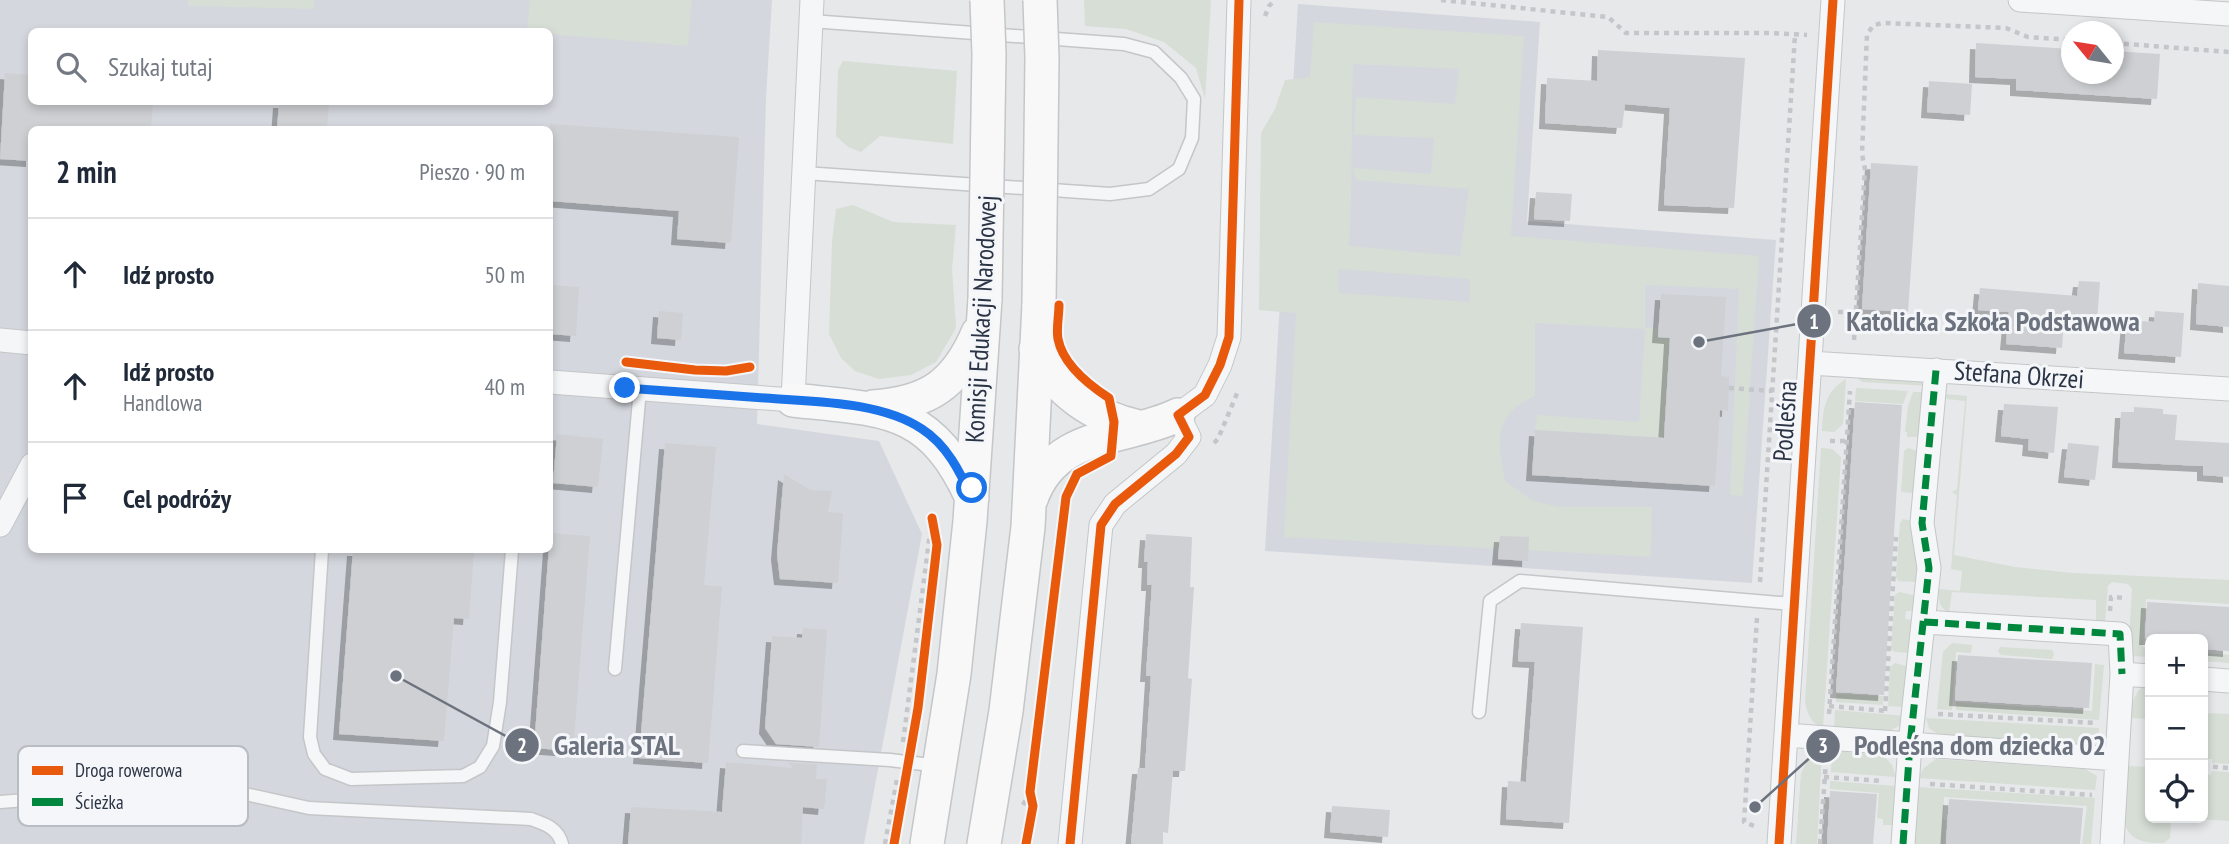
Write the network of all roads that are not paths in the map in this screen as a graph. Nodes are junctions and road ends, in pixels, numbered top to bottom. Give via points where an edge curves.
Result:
1 (987, 0) edge
2 (1040, 0) edge
3 (1239, 0) edge
4 (1833, 0) edge
5 (2020, 0) edge
6 (811, 10) edge
7 (2229, 14) edge
8 (804, 173) junction
9 (984, 310) junction
10 (0, 340) edge
11 (28, 343) edge
12 (1036, 349) junction
13 (1810, 363) junction
14 (1936, 370) junction
15 (553, 382) edge
16 (640, 389) junction
17 (2229, 389) edge
18 (793, 400) junction
19 (866, 408) junction
20 (1178, 415) junction
21 (1139, 427) junction
22 (28, 472) edge
23 (972, 498) junction
24 (1029, 504) junction
25 (0, 525) edge
26 (322, 553) edge
27 (512, 553) edge
28 (1793, 604) junction
29 (1924, 622) junction
30 (615, 669) dead end
31 (2122, 674) junction
32 (2145, 676) edge
33 (2208, 679) edge
34 (2229, 681) edge
35 (1479, 712) dead end
36 (1786, 736) junction
37 (1910, 744) junction
38 (743, 751) dead end
39 (2117, 759) junction
40 (916, 763) junction
41 (248, 795) edge
42 (18, 801) edge
43 (0, 802) edge
44 (1769, 840) edge
45 (562, 844) edge
46 (927, 844) edge
47 (984, 844) edge
48 (1070, 844) edge
49 (1903, 844) edge
50 (2112, 844) edge

1 - 9 main road, Komisji Edukacji Narodowej, bridge
2 - 12 main road, Komisji Edukacji Narodowej, bridge
3 - 20 street via 1229,337 1205,395
4 - 13 street, Podleśna
5 - 7 street
6 - 8 street
6 - 8 lane via 1124,44 1154,52 1181,78 1194,100 1192,138 1179,169 1149,189 1110,194
8 - 18 street
9 - 19 main road via 966,359 937,388 910,403
9 - 23 main road, Komisji Edukacji Narodowej
10 - 11 street
12 - 21 main road via 1049,371 1078,401 1114,422
12 - 24 main road, Komisji Edukacji Narodowej
13 - 14 street, Stefana Okrzei
13 - 28 street, Podleśna
14 - 17 street, Stefana Okrzei
14 - 29 street via 1922,523 1929,568
15 - 16 street
16 - 18 street
16 - 30 lane
18 - 19 main road
19 - 23 main road via 900,417 935,439 955,464
20 - 21 main road
20 - 48 street via 1189,437 1176,454 1115,504 1101,525
21 - 24 main road via 1082,444 1056,460 1040,479
22 - 25 street
23 - 40 main road, Komisji Edukacji Narodowej via 954,674
24 - 47 main road, Komisji Edukacji Narodowej via 1006,711
26 - 27 lane via 310,737 314,754 325,769 351,779 463,776 480,767 493,746 500,702
28 - 35 lane via 1520,581 1490,601
28 - 36 street, Podleśna
29 - 31 street via 2120,634
29 - 37 street
31 - 32 street
31 - 39 street
33 - 34 street
36 - 37 street
36 - 44 street, Podleśna
37 - 39 street
37 - 49 street
38 - 40 lane
39 - 50 street
40 - 46 main road, Komisji Edukacji Narodowej
41 - 45 lane via 309,808 531,819 552,827
42 - 43 lane

